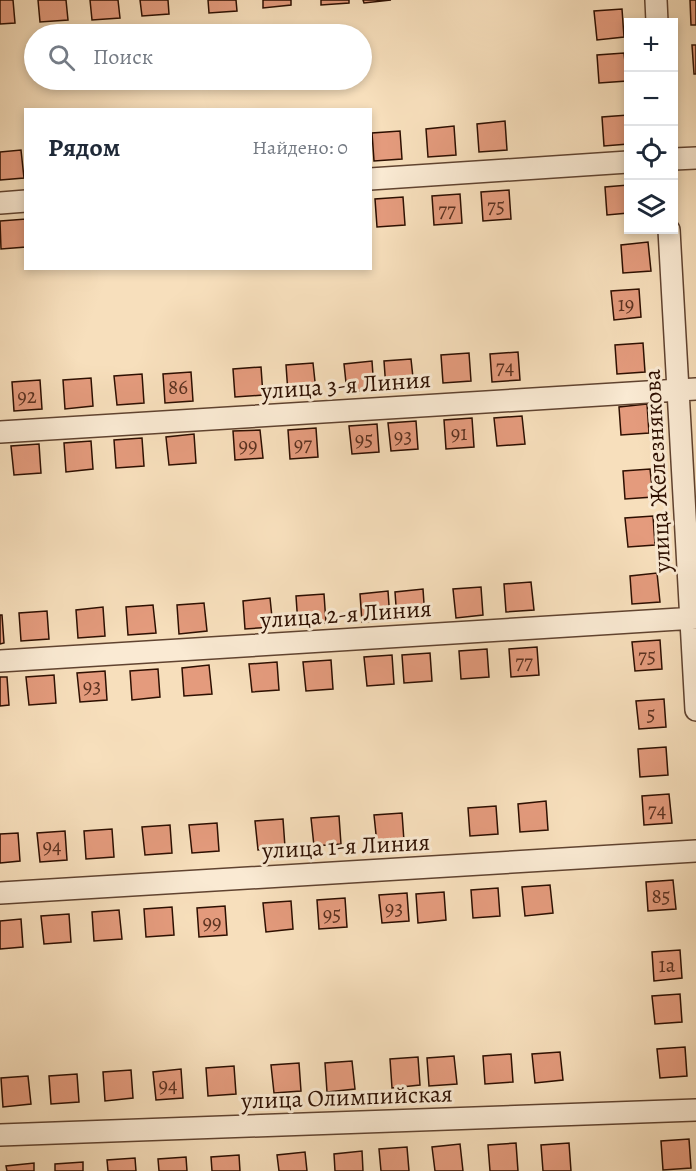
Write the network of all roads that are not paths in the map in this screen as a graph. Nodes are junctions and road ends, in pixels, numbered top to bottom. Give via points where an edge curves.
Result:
1 (656, 0) edge
2 (657, 18) edge
3 (696, 158) edge
4 (678, 159) edge
5 (624, 162) edge
6 (372, 179) edge
7 (24, 201) edge
8 (0, 203) edge
9 (669, 234) edge
10 (687, 390) edge
11 (0, 432) edge
12 (693, 619) edge
13 (0, 661) edge
14 (696, 710) edge
15 (696, 851) edge
16 (0, 893) edge
17 (696, 1110) edge
18 (0, 1135) edge

1 - 2 street
3 - 4 street
5 - 6 street
7 - 8 street
9 - 10 street, улица Железнякова
10 - 11 street, улица 3-я Линия
10 - 12 street, улица Железнякова
12 - 13 street, улица 2-я Линия
12 - 14 street, улица Железнякова
15 - 16 street, улица 1-я Линия
17 - 18 street, улица Олимпийская

